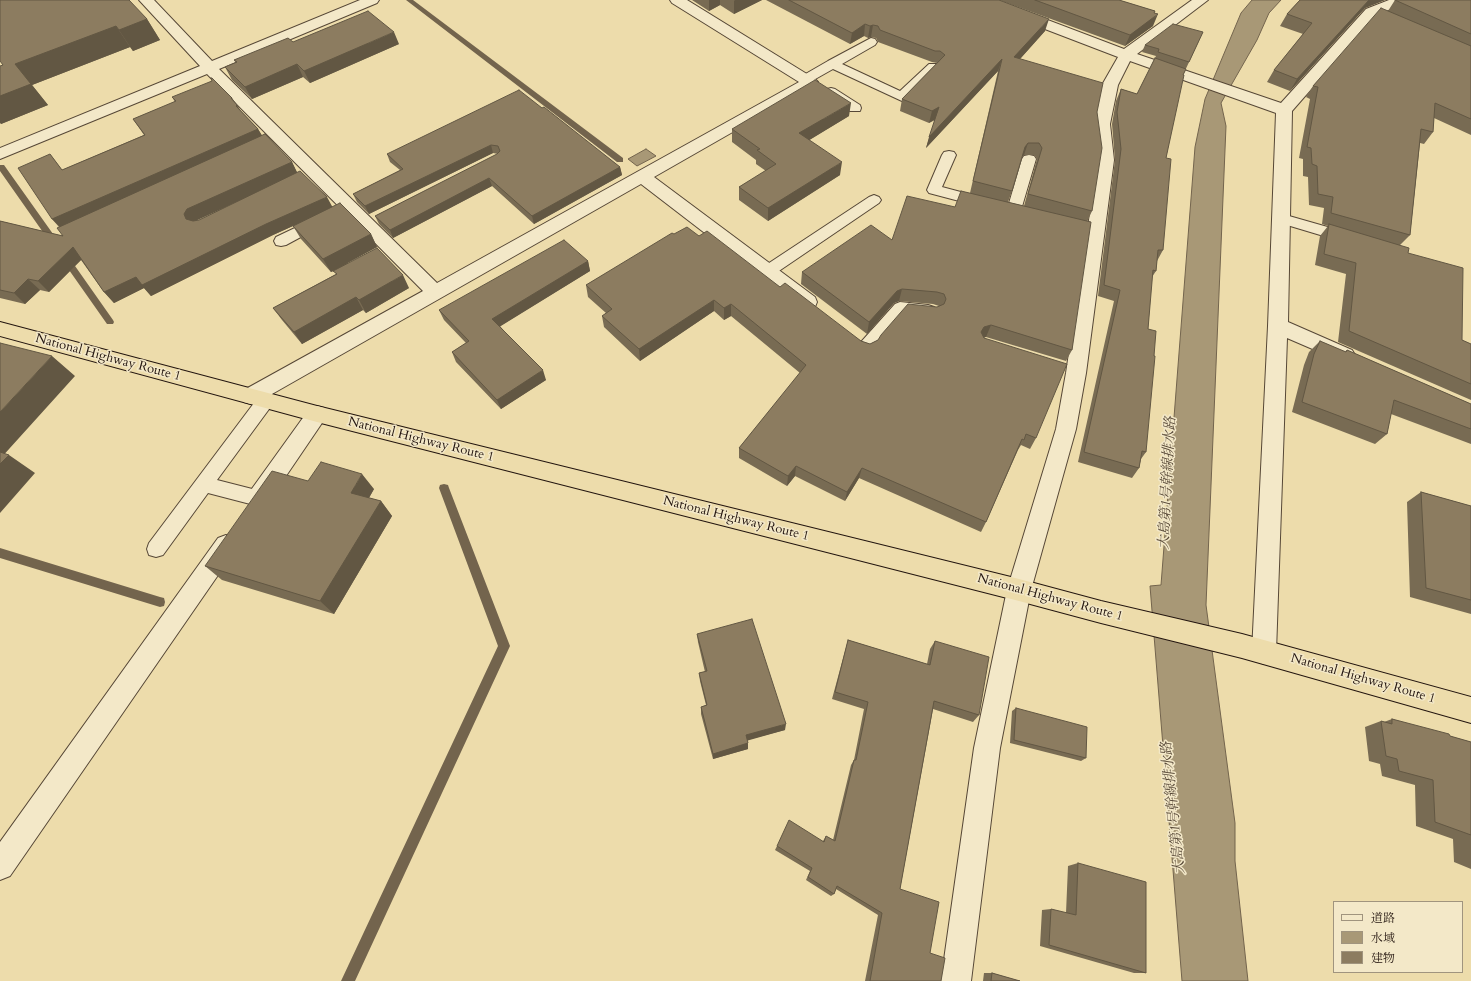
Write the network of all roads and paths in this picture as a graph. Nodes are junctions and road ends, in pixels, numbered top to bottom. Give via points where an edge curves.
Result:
1 (146, 0) edge
2 (372, 0) edge
3 (677, 0) edge
4 (982, 0) edge
5 (1201, 0) edge
6 (1401, 0) edge
7 (1371, 12) junction
8 (1385, 18) edge
9 (871, 42) dead end
10 (1126, 55) junction
11 (832, 64) junction
12 (933, 67) edge
13 (210, 68) junction
14 (808, 81) junction
15 (855, 108) dead end
16 (1284, 110) junction
17 (0, 154) edge
18 (949, 155) dead end
19 (1029, 159) dead end
20 (642, 176) junction
21 (874, 200) dead end
22 (1014, 210) junction
23 (338, 212) junction
24 (1029, 214) edge
25 (1282, 219) junction
26 (281, 241) dead end
27 (1358, 242) edge
28 (768, 271) junction
29 (435, 292) junction
30 (933, 311) edge
31 (823, 313) edge
32 (1278, 326) junction
33 (0, 329) edge
34 (860, 341) edge
35 (1363, 362) edge
36 (259, 398) junction
37 (317, 414) junction
38 (204, 484) junction
39 (258, 498) junction
40 (156, 549) dead end
41 (1019, 590) junction
42 (1253, 649) junction
43 (1471, 710) edge
44 (0, 866) edge
45 (956, 981) edge

1 - 13 street
2 - 13 street
3 - 14 street
4 - 10 street
5 - 10 street
6 - 7 street
7 - 8 street
7 - 16 street
9 - 11 lane
10 - 16 street
10 - 41 street via 1110,85 1102,124 1106,160 1089,229 1069,371 1066,429
11 - 12 lane via 902,97
11 - 14 lane
13 - 17 street
13 - 23 street via 271,140 307,175
14 - 15 lane
14 - 20 street
16 - 25 street
18 - 22 lane via 934,190
19 - 22 lane
20 - 28 street
20 - 29 street
21 - 28 lane
22 - 24 lane
23 - 26 lane
23 - 29 street via 373,220 384,252
25 - 27 lane
25 - 32 street
28 - 31 street
29 - 36 street
30 - 34 lane via 900,308
32 - 35 street
32 - 42 street
33 - 36 highway, National Highway Route 1
36 - 37 highway, National Highway Route 1
36 - 38 lane
37 - 39 street
37 - 41 highway, National Highway Route 1
38 - 39 lane
38 - 40 lane
39 - 44 street
41 - 42 highway, National Highway Route 1
41 - 45 street via 987,748
42 - 43 highway, National Highway Route 1

